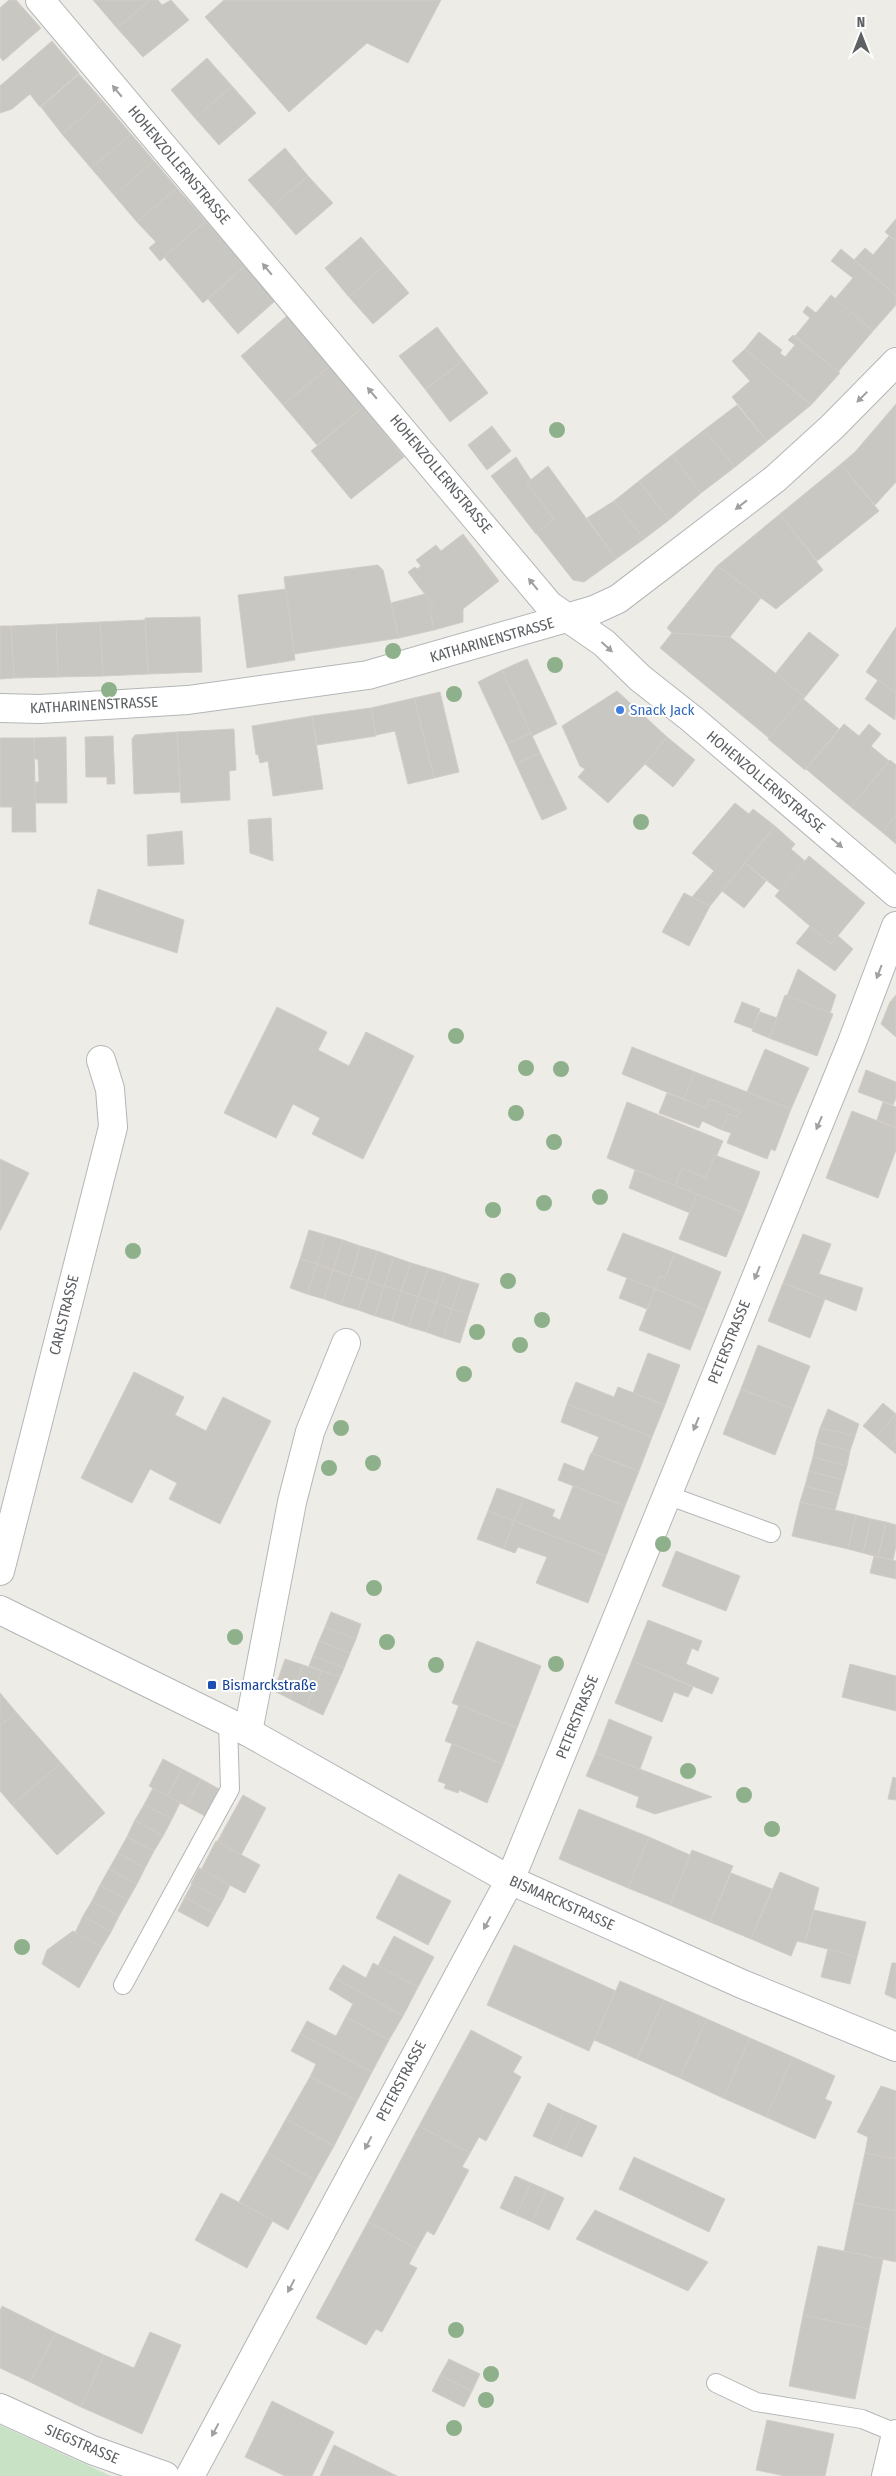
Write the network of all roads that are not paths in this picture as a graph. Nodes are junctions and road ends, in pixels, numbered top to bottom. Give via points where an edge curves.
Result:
1 (40, 0) edge
2 (896, 362) edge
3 (567, 618) junction
4 (0, 708) edge
5 (896, 893) edge
6 (896, 926) edge
7 (101, 1060) dead end
8 (346, 1343) dead end
9 (667, 1495) junction
10 (771, 1533) dead end
11 (0, 1570) edge
12 (0, 1610) edge
13 (238, 1727) junction
14 (510, 1880) junction
15 (123, 1985) dead end
16 (896, 2048) edge
17 (716, 2383) dead end
18 (0, 2408) edge
19 (896, 2434) edge
20 (165, 2476) edge
21 (190, 2476) edge
22 (886, 2476) edge

3 -> 1 street, HOHENZOLLERNSTRASSE via 549,605
2 -> 3 street, KATHARINENSTRASSE via 775,479 618,599
3 - 4 street, KATHARINENSTRASSE via 368,675 188,700
3 -> 5 street, HOHENZOLLERNSTRASSE via 604,643 640,678
6 -> 9 street, PETERSTRASSE via 851,1045
7 - 11 street, CARLSTRASSE via 110,1089 113,1127
8 - 13 street via 310,1432
9 - 10 lane
9 - 14 street, PETERSTRASSE
12 - 13 street, BISMARCKSTRASSE
13 - 14 street, BISMARCKSTRASSE
13 - 15 lane via 230,1789
14 - 16 street, BISMARCKSTRASSE via 742,1984
14 -> 21 street, PETERSTRASSE
17 - 19 lane via 756,2402 862,2419
18 - 20 street, SIEGSTRASSE via 92,2450
19 - 22 street

